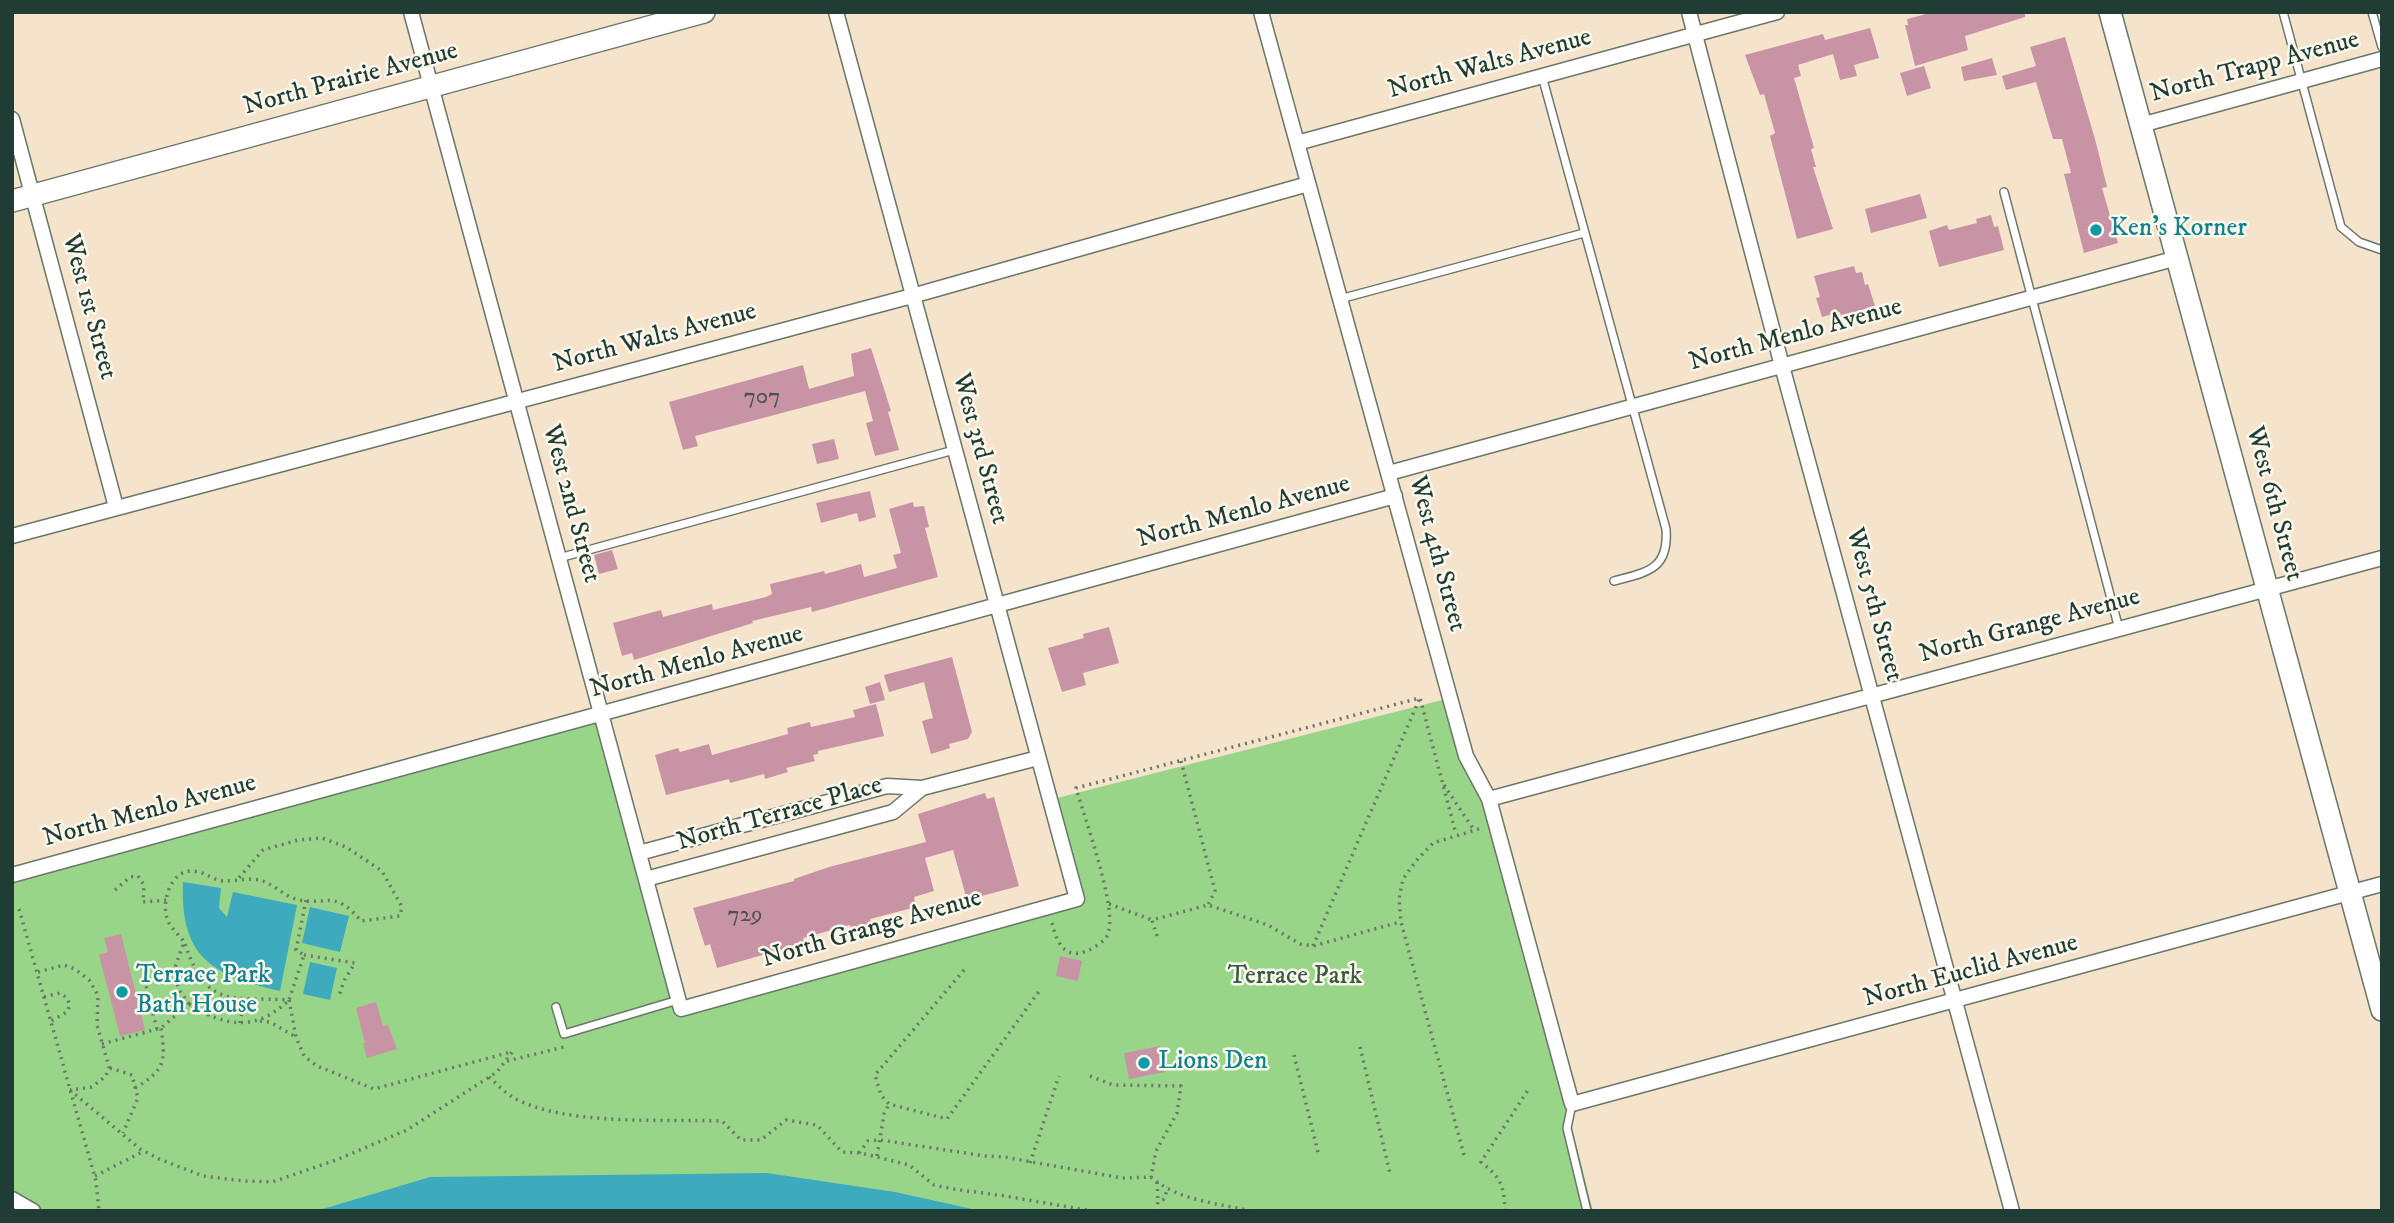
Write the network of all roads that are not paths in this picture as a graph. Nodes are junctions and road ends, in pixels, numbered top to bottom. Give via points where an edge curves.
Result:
1 (411, 12) edge
2 (704, 12) edge
3 (836, 12) edge
4 (1261, 12) edge
5 (1689, 12) edge
6 (1777, 12) edge
7 (2110, 12) edge
8 (2283, 12) edge
9 (2372, 12) edge
10 (1695, 34) junction
11 (2382, 47) edge
12 (2382, 60) edge
13 (1542, 76) junction
14 (2301, 81) junction
15 (432, 87) junction
16 (12, 118) edge
17 (2141, 125) junction
18 (1297, 143) junction
19 (1308, 184) junction
20 (2004, 192) dead end
21 (23, 199) edge
22 (1584, 233) junction
23 (2382, 250) edge
24 (2177, 258) junction
25 (912, 296) junction
26 (2031, 298) junction
27 (1340, 299) junction
28 (1782, 366) junction
29 (517, 401) junction
30 (1631, 406) junction
31 (954, 450) junction
32 (1389, 473) junction
33 (1395, 496) junction
34 (116, 507) junction
35 (12, 536) edge
36 (558, 558) junction
37 (2382, 558) edge
38 (1614, 581) dead end
39 (2267, 589) junction
40 (997, 606) junction
41 (2119, 629) junction
42 (1872, 695) junction
43 (601, 714) junction
44 (1038, 758) junction
45 (922, 788) junction
46 (1489, 799) junction
47 (639, 853) junction
48 (12, 875) edge
49 (646, 880) junction
50 (2382, 884) edge
51 (2350, 893) junction
52 (1077, 899) joint
53 (1957, 1001) junction
54 (680, 1004) junction
55 (556, 1007) dead end
56 (2382, 1010) edge
57 (1572, 1104) junction
58 (12, 1199) edge
59 (33, 1211) edge
60 (1587, 1211) edge
61 (2012, 1211) edge

1 - 15 street, West 2nd Street
2 - 15 main road, North Prairie Avenue
3 - 25 street, West 3rd Street
4 - 18 street, West 4th Street
5 - 10 street, West 5th Street
6 - 10 street, North Walts Avenue
7 - 17 main road, West 6th Street
8 - 14 lane
9 - 11 lane
10 - 13 street, North Walts Avenue
10 - 28 street, West 5th Street
12 - 14 street, North Trapp Avenue
13 - 18 street, North Walts Avenue
13 - 22 lane
14 - 17 street, North Trapp Avenue
14 - 23 lane via 2342,228 2360,242
15 - 21 main road, North Prairie Avenue
15 - 29 street, West 2nd Street
16 - 21 street, West 1st Street
17 - 24 main road, West 6th Street
18 - 19 street, West 4th Street
19 - 25 street, North Walts Avenue
19 - 27 street, West 4th Street
20 - 26 lane
21 - 34 street, West 1st Street
22 - 27 lane
22 - 30 lane
24 - 26 street, North Menlo Avenue
24 - 39 main road, West 6th Street
25 - 29 street, North Walts Avenue
25 - 31 street, West 3rd Street
26 - 28 street, North Menlo Avenue
26 - 41 lane
27 - 32 street, West 4th Street
28 - 30 street, North Menlo Avenue
28 - 42 street, West 5th Street
29 - 34 street, North Walts Avenue
29 - 36 street, West 2nd Street
30 - 32 street, North Menlo Avenue
30 - 38 lane via 1667,542 1656,566
31 - 36 lane
31 - 40 street, West 3rd Street
32 - 33 street, West 4th Street
33 - 40 street, North Menlo Avenue
33 - 46 street, West 4th Street via 1466,756
34 - 35 street, North Walts Avenue
36 - 43 street, West 2nd Street
37 - 39 street, North Grange Avenue
39 - 41 street, North Grange Avenue
39 - 51 main road, West 6th Street
40 - 43 street, North Menlo Avenue
40 - 44 street, West 3rd Street
41 - 42 street, North Grange Avenue
42 - 46 street, North Grange Avenue
42 - 53 street, West 5th Street
43 - 47 street, West 2nd Street
43 - 48 street, North Menlo Avenue
44 - 45 street, North Terrace Place
44 - 52 street, West 3rd Street
45 - 47 street, North Terrace Place via 887,786
45 - 49 street, North Terrace Place via 893,812
46 - 57 street, West 4th Street
47 - 49 street, West 2nd Street
49 - 54 street, West 2nd Street
50 - 51 street, North Euclid Avenue
51 - 53 street, North Euclid Avenue
51 - 56 main road, West 6th Street
52 - 54 street, North Grange Avenue
53 - 57 street, North Euclid Avenue
53 - 61 street, West 5th Street
54 - 55 lane via 564,1034
57 - 60 lane via 1567,1128
58 - 59 street

